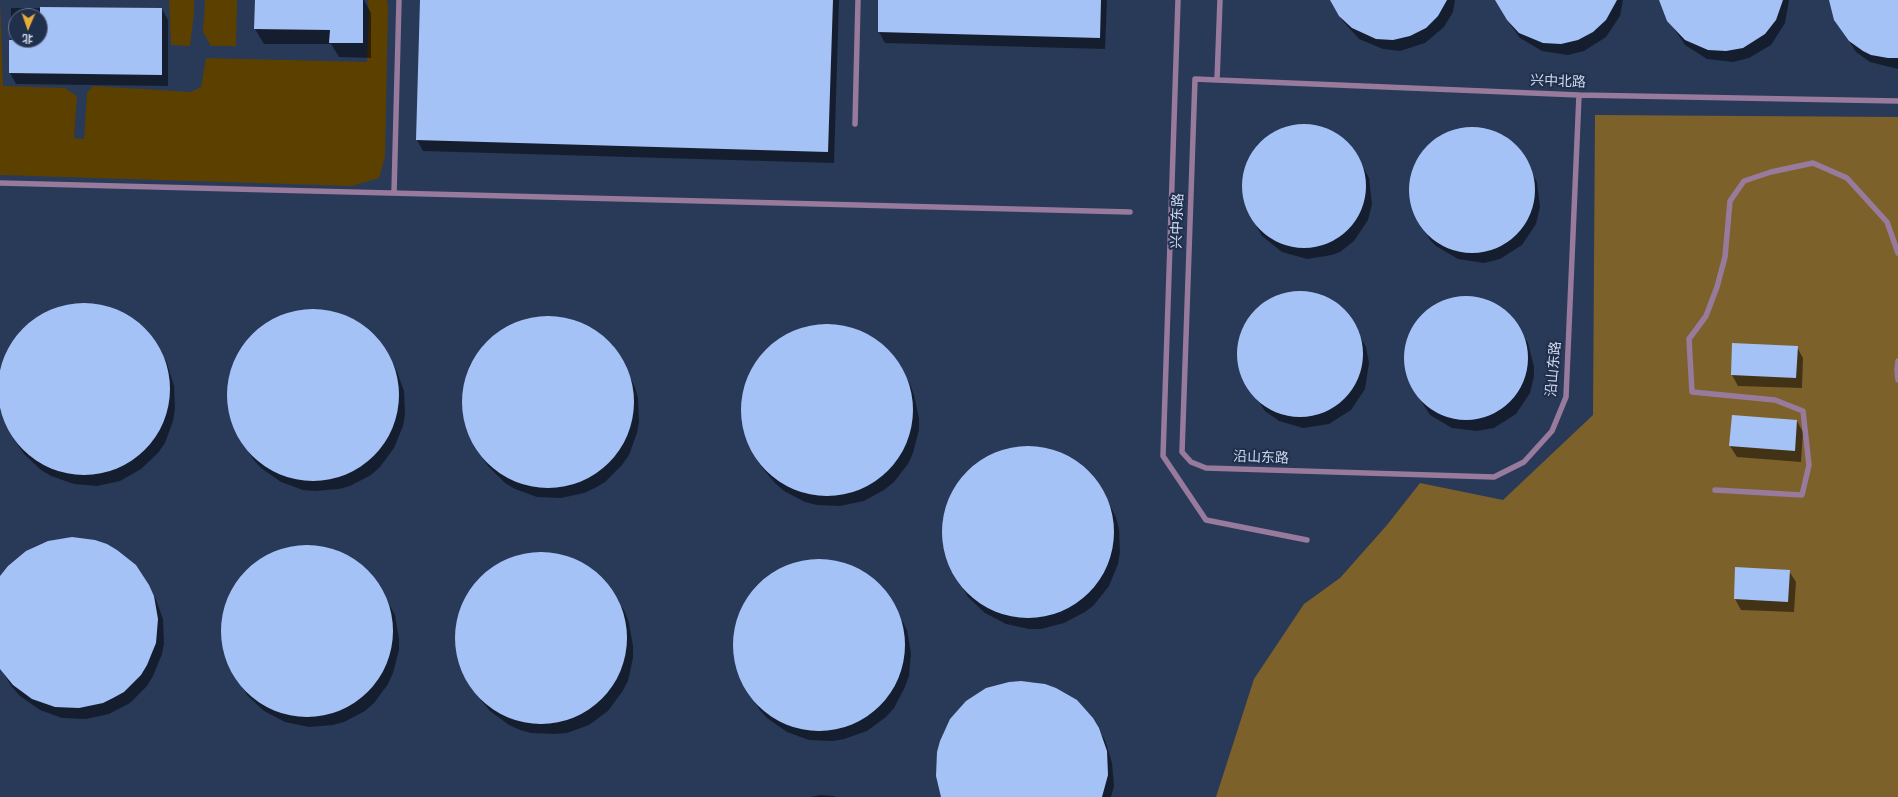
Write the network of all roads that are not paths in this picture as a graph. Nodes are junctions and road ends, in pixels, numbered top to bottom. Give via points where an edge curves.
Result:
1 (399, 0) edge
2 (858, 0) edge
3 (1178, 0) edge
4 (1220, 0) edge
5 (1217, 80) junction
6 (1580, 96) junction
7 (1898, 101) edge
8 (855, 124) dead end
9 (0, 183) edge
10 (394, 193) junction
11 (1130, 212) dead end
12 (1898, 253) edge
13 (1898, 361) edge
14 (1898, 380) edge
15 (1190, 462) joint
16 (1715, 490) dead end
17 (1307, 540) dead end

1 - 10 lane
2 - 8 lane
3 - 17 lane via 1163,456 1206,520
4 - 5 lane
5 - 6 lane, 兴中北路
5 - 15 lane, 兴中东路 via 1195,80 1182,452
6 - 7 lane, 兴中北路
6 - 15 lane, 沿山东路 via 1566,397 1552,431 1524,462 1494,477 1206,468
9 - 10 lane
10 - 11 lane
12 - 16 lane via 1887,222 1847,178 1813,163 1744,181 1730,201 1725,257 1717,287 1706,316 1689,339 1692,392 1775,400 1803,411 1809,465 1802,495
13 - 14 lane

